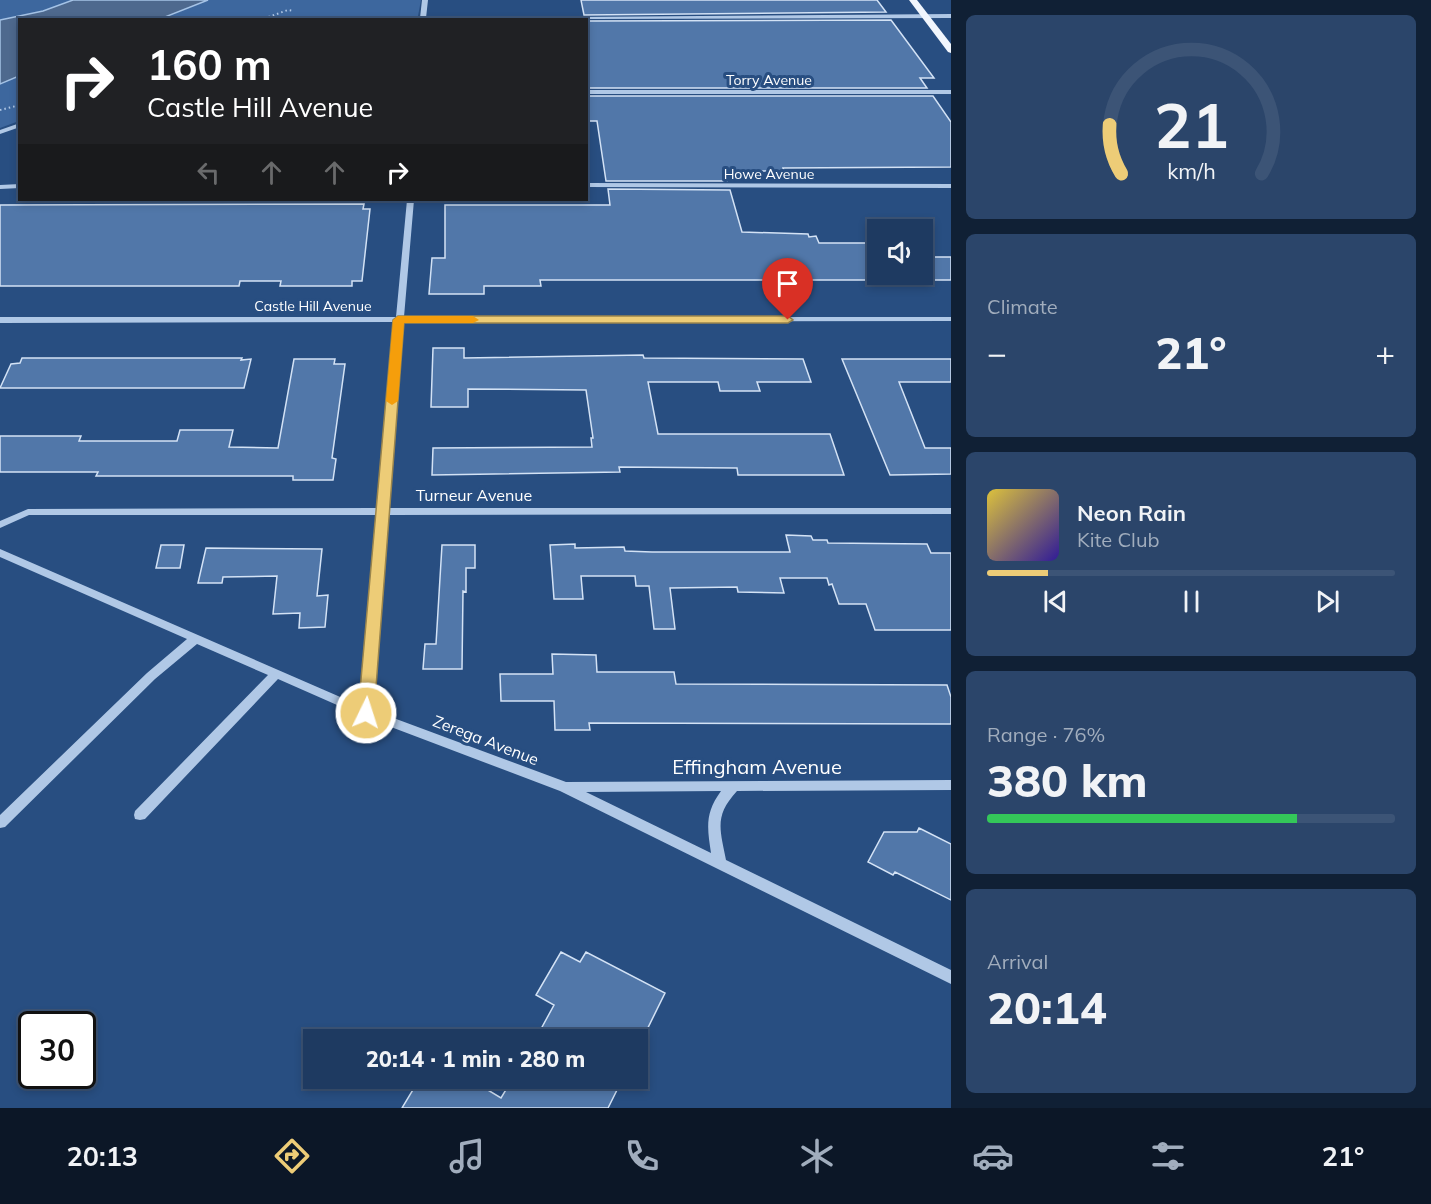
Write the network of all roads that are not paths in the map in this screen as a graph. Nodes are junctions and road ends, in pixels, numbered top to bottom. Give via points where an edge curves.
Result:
1 (425, 0) edge
2 (913, 0) edge
3 (926, 16) junction
4 (951, 16) edge
5 (423, 18) edge
6 (588, 18) edge
7 (951, 50) edge
8 (588, 92) edge
9 (951, 92) edge
10 (18, 126) edge
11 (0, 132) edge
12 (588, 185) edge
13 (18, 186) edge
14 (951, 186) edge
15 (0, 187) edge
16 (410, 201) edge
17 (951, 319) edge
18 (398, 320) junction
19 (0, 321) edge
20 (382, 510) junction
21 (951, 511) edge
22 (0, 525) edge
23 (0, 553) edge
24 (196, 638) junction
25 (277, 674) junction
26 (366, 713) junction
27 (951, 785) edge
28 (734, 786) junction
29 (564, 788) junction
30 (140, 815) dead end
31 (0, 823) edge
32 (720, 864) junction
33 (951, 977) edge

1 - 5 street
2 - 3 main road
3 - 4 street
3 - 6 street
3 - 7 main road
8 - 9 street, Torry Avenue
10 - 11 street
12 - 14 street, Howe Avenue
13 - 15 street
16 - 18 street
17 - 18 street, Castle Hill Avenue
18 - 19 street, Castle Hill Avenue
18 - 20 street
20 - 21 street, Turneur Avenue
20 - 22 street, Turneur Avenue via 28,512
20 - 26 street
23 - 24 street, Zerega Avenue
24 - 25 street, Zerega Avenue
24 - 31 street via 151,676
25 - 26 street, Zerega Avenue
25 - 30 street
26 - 29 street, Zerega Avenue
27 - 28 street, Effingham Avenue
28 - 29 street, Effingham Avenue
28 - 32 street via 713,813
29 - 32 street, Zerega Avenue
32 - 33 street, Zerega Avenue

